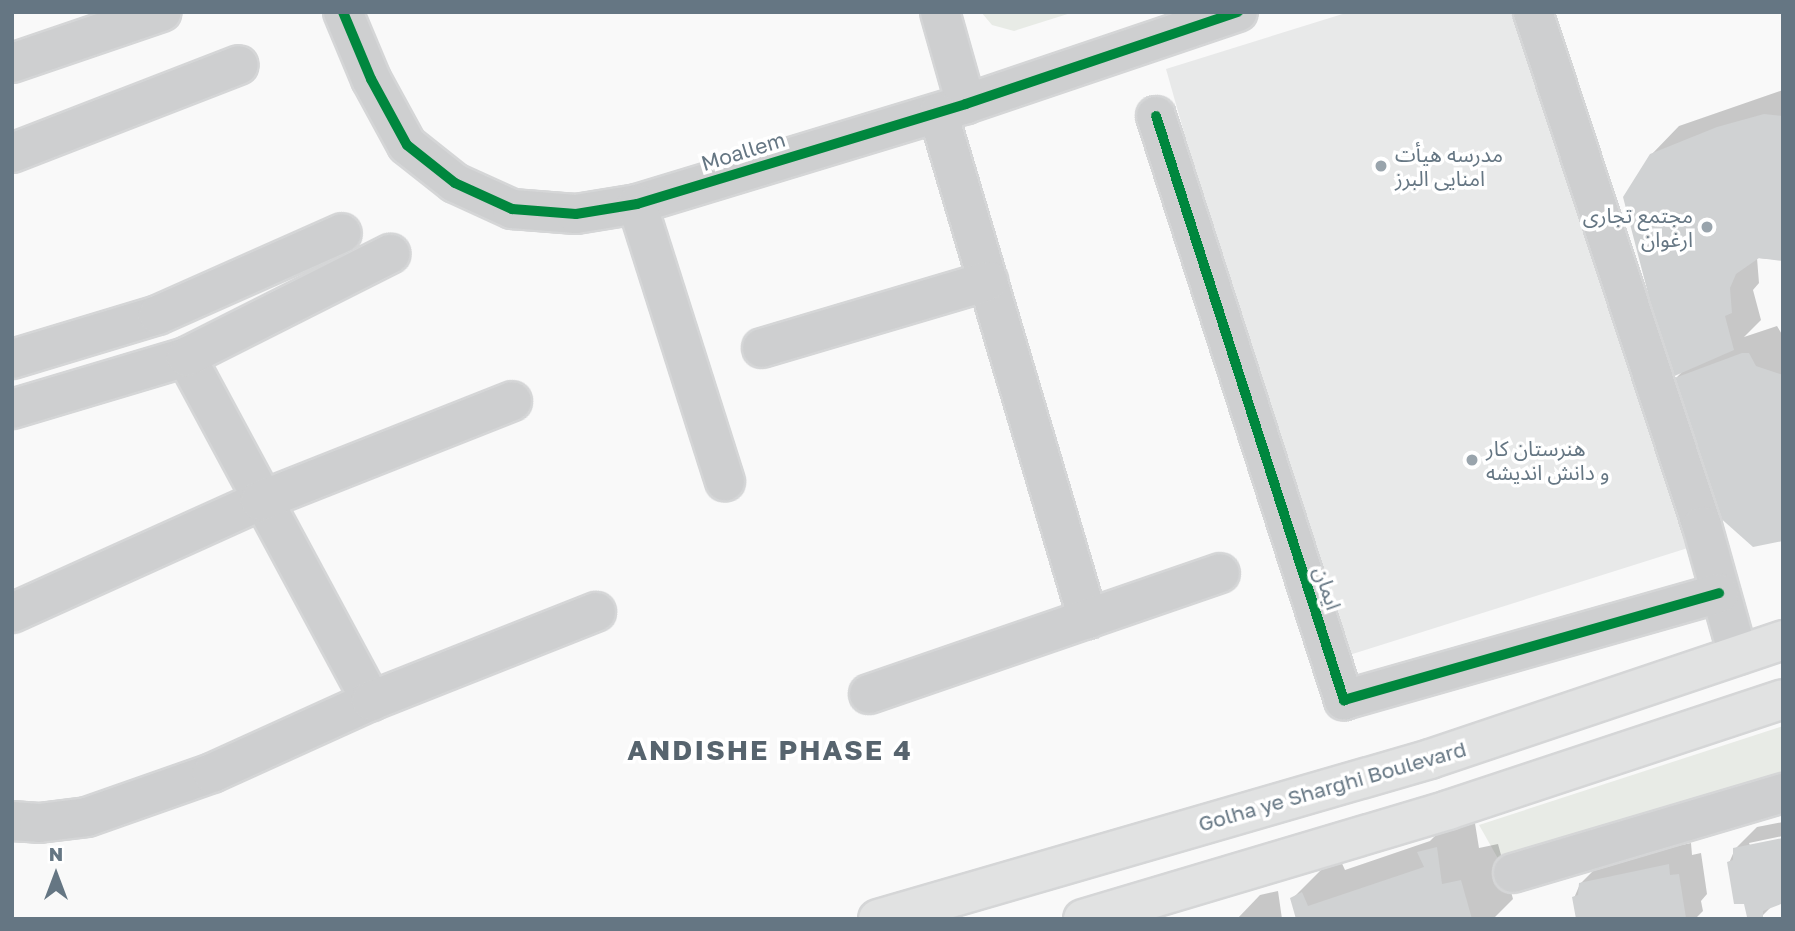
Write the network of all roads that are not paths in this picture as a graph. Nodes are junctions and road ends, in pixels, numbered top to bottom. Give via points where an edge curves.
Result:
1 (162, 12) edge
2 (343, 12) edge
3 (940, 12) edge
4 (1238, 12) edge
5 (1533, 12) edge
6 (12, 63) edge
7 (239, 65) dead end
8 (952, 108) junction
9 (1156, 116) dead end
10 (12, 153) edge
11 (637, 204) junction
12 (342, 233) dead end
13 (390, 254) dead end
14 (988, 281) junction
15 (762, 348) dead end
16 (186, 357) junction
17 (12, 359) edge
18 (512, 401) dead end
19 (12, 409) edge
20 (725, 481) dead end
21 (260, 501) junction
22 (1220, 573) dead end
23 (1719, 593) junction
24 (596, 612) dead end
25 (12, 613) edge
26 (1088, 618) junction
27 (1783, 640) edge
28 (1738, 655) junction
29 (869, 694) dead end
30 (1783, 699) edge
31 (371, 701) junction
32 (1783, 793) edge
33 (12, 821) edge
34 (1513, 873) dead end
35 (878, 919) edge
36 (1083, 919) edge

1 - 6 street
2 - 11 street, Moallem via 371,79 407,145 456,183 512,209 576,214
3 - 8 street
4 - 8 street, Moallem
5 - 23 street via 1702,526
7 - 10 street
8 - 11 street, Moallem
8 - 14 street
9 - 23 street, ایمان via 1344,700
11 - 20 street
12 - 17 street via 158,315
13 - 16 street
14 - 15 street
14 - 26 street
16 - 19 street
16 - 21 street
18 - 21 street
21 - 25 street
21 - 31 street
22 - 26 street
23 - 28 street
24 - 31 street
26 - 29 street
27 - 28 main road, Golha ye Sharghi Boulevard
28 - 35 main road, Golha ye Sharghi Boulevard via 1430,759
30 - 36 main road via 1448,810
31 - 33 street via 212,773 87,817
32 - 34 street

